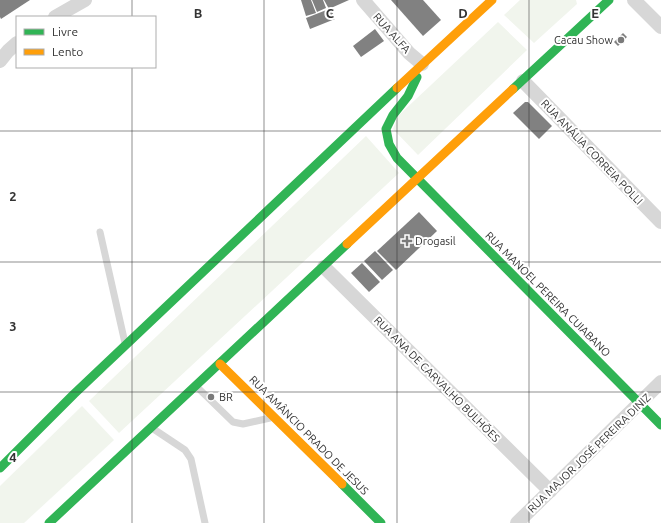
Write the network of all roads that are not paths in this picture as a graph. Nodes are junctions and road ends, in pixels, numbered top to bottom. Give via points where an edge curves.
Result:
1 (85, 0) edge
2 (363, 0) edge
3 (492, 0) edge
4 (609, 0) edge
5 (634, 0) edge
6 (57, 16) edge
7 (661, 26) edge
8 (16, 44) edge
9 (0, 60) edge
10 (422, 64) junction
11 (522, 81) junction
12 (418, 179) junction
13 (661, 222) edge
14 (100, 232) dead end
15 (324, 267) junction
16 (126, 345) junction
17 (220, 364) junction
18 (661, 382) edge
19 (196, 387) junction
20 (639, 403) junction
21 (274, 417) junction
22 (661, 425) edge
23 (152, 427) junction
24 (0, 468) edge
25 (550, 490) junction
26 (49, 523) edge
27 (205, 523) edge
28 (380, 523) edge
29 (517, 523) edge

1 - 6 street
2 - 10 street, RUA ALFA via 409,53
3 - 10 main road
4 - 11 main road
5 - 7 street
8 - 9 street
10 - 12 main road, RUA MANOEL PEREIRA CUIABANO via 408,96 386,129 389,144 397,158
10 - 16 main road
11 - 12 main road
11 - 13 street, RUA ANÁLIA CORREIA POLLI
12 - 15 main road
12 - 20 main road, RUA MANOEL PEREIRA CUIABANO
14 - 16 lane
15 - 17 main road
15 - 25 street, RUA ANA DE CARVALHO BULHÕES
16 - 24 main road
17 - 19 main road
17 - 21 main road, RUA AMÂNCIO PRADO DE JESUS
18 - 20 street, RUA MAJOR JOSÉ PEREIRA DINIZ
19 - 21 lane via 234,422 243,424
19 - 23 main road
20 - 22 main road, RUA MANOEL PEREIRA CUIABANO
20 - 25 street, RUA MAJOR JOSÉ PEREIRA DINIZ
21 - 28 main road, RUA AMÂNCIO PRADO DE JESUS
23 - 26 main road
23 - 27 lane via 185,450 191,459
25 - 29 street, RUA MAJOR JOSÉ PEREIRA DINIZ

